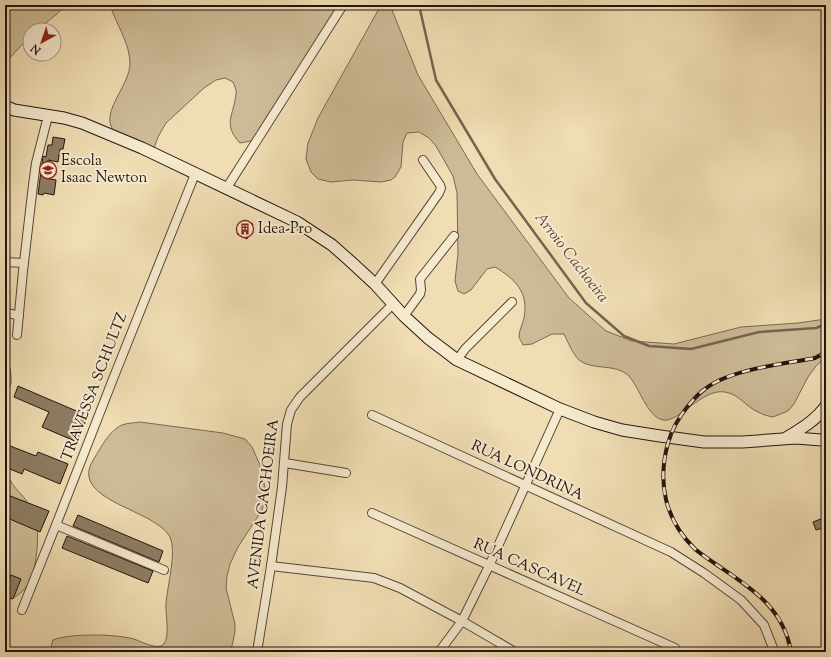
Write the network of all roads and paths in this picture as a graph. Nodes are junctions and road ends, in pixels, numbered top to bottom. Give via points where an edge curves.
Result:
1 (343, 5) edge
2 (5, 106) edge
3 (48, 116) junction
4 (423, 160) dead end
5 (195, 174) junction
6 (226, 189) junction
7 (454, 236) dead end
8 (5, 262) edge
9 (24, 264) junction
10 (375, 284) junction
11 (512, 302) dead end
12 (393, 304) junction
13 (5, 312) edge
14 (19, 316) junction
15 (404, 316) junction
16 (17, 335) dead end
17 (457, 360) junction
18 (560, 409) junction
19 (824, 410) edge
20 (372, 415) dead end
21 (786, 438) junction
22 (824, 444) edge
23 (285, 464) junction
24 (346, 473) dead end
25 (525, 486) junction
26 (372, 513) dead end
27 (56, 525) junction
28 (271, 566) junction
29 (489, 566) junction
30 (164, 570) dead end
31 (22, 610) dead end
32 (462, 621) junction
33 (675, 648) dead end
34 (257, 652) edge
35 (440, 652) edge
36 (515, 652) edge
37 (772, 652) edge

1 - 6 street
2 - 3 main road
3 - 5 main road via 82,124 142,148
3 - 9 street via 36,163
4 - 10 street via 441,188
5 - 6 main road
5 - 27 street, TRAVESSA SCHULTZ
6 - 10 main road via 297,222 332,245
7 - 15 street via 420,279 420,294
8 - 9 street
9 - 14 street
10 - 12 main road
11 - 17 street
12 - 15 main road
12 - 23 street, AVENIDA CACHOEIRA via 300,397 291,410 287,424
13 - 14 street
14 - 16 street
15 - 17 main road
17 - 18 main road
18 - 21 main road via 622,430 670,438 704,442 742,442
18 - 25 street
19 - 21 main road
19 - 22 main road via 818,418 816,430
20 - 25 street, RUA LONDRINA
21 - 22 main road via 803,438
23 - 24 street
23 - 28 street, AVENIDA CACHOEIRA
25 - 29 street
25 - 37 street, RUA LONDRINA via 671,552 704,573 741,600 764,625 773,648
26 - 29 street, RUA CASCAVEL
27 - 30 street
27 - 31 street, TRAVESSA SCHULTZ
28 - 32 street via 374,578 400,588
28 - 34 street, AVENIDA CACHOEIRA
29 - 32 street
29 - 33 street, RUA CASCAVEL
32 - 35 street
32 - 36 street

